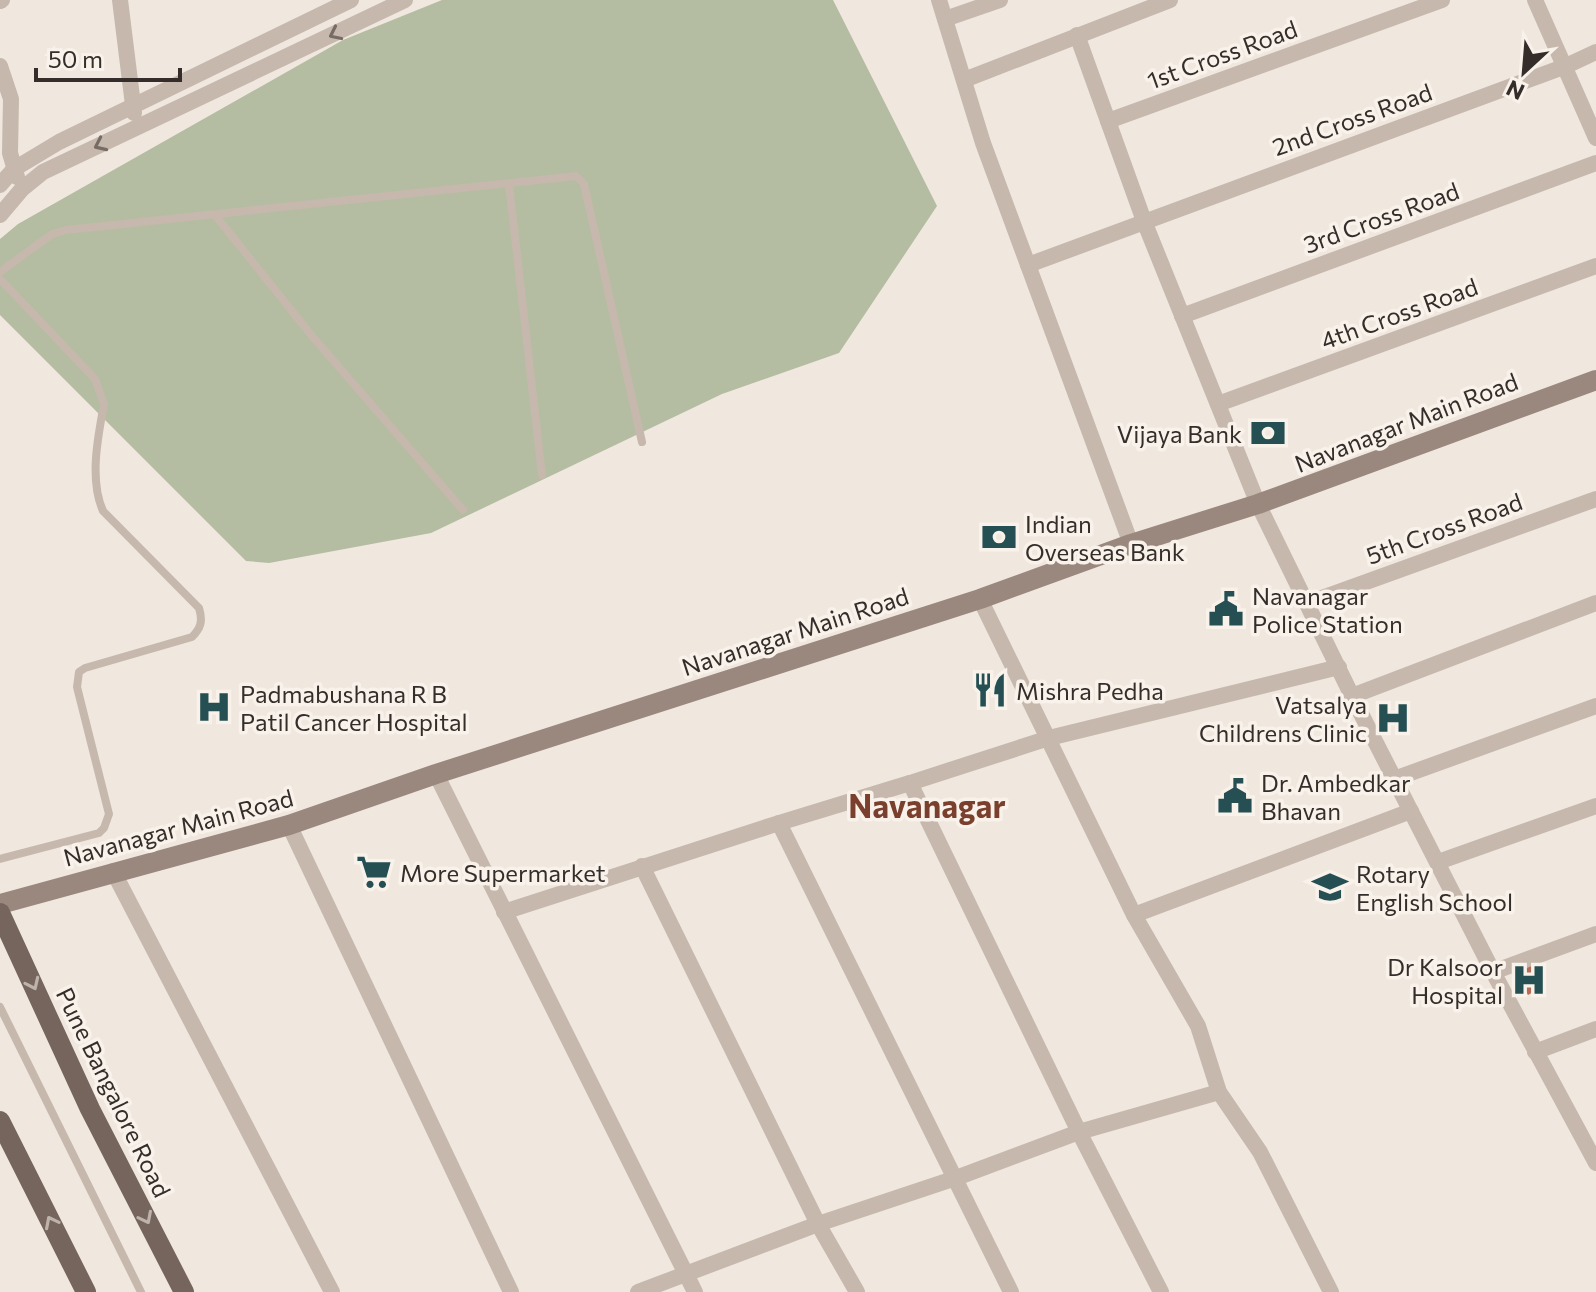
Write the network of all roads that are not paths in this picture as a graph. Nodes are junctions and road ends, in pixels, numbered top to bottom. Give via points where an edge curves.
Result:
1 (120, 0) edge
2 (351, 0) edge
3 (405, 0) edge
4 (939, 0) edge
5 (1000, 0) edge
6 (1170, 0) edge
7 (1442, 0) edge
8 (1535, 0) edge
9 (945, 19) junction
10 (1077, 35) junction
11 (1582, 59) edge
12 (0, 66) edge
13 (964, 80) junction
14 (134, 106) junction
15 (1108, 121) junction
16 (135, 129) junction
17 (1596, 138) edge
18 (1596, 163) edge
19 (14, 169) junction
20 (509, 184) junction
21 (0, 185) edge
22 (22, 189) junction
23 (0, 215) edge
24 (215, 215) junction
25 (1144, 221) junction
26 (1028, 265) junction
27 (1596, 266) edge
28 (0, 272) edge
29 (0, 279) edge
30 (1182, 316) junction
31 (1596, 380) edge
32 (1218, 404) junction
33 (642, 442) dead end
34 (542, 475) dead end
35 (1596, 499) edge
36 (1258, 504) junction
37 (463, 510) dead end
38 (1131, 544) junction
39 (980, 599) junction
40 (1308, 603) junction
41 (1596, 603) edge
42 (1339, 667) junction
43 (1352, 696) junction
44 (1596, 706) edge
45 (1049, 738) junction
46 (436, 774) junction
47 (1394, 779) junction
48 (910, 783) junction
49 (1596, 806) edge
50 (1411, 811) junction
51 (779, 823) junction
52 (289, 825) junction
53 (0, 859) edge
54 (1438, 862) junction
55 (642, 866) junction
56 (113, 871) junction
57 (0, 904) edge
58 (504, 912) junction
59 (0, 913) edge
60 (1134, 915) junction
61 (1596, 934) edge
62 (1493, 972) junction
63 (0, 1007) edge
64 (1596, 1029) edge
65 (1535, 1052) junction
66 (1219, 1092) junction
67 (0, 1121) edge
68 (1079, 1132) junction
69 (1590, 1140) edge
70 (1596, 1163) edge
71 (956, 1178) junction
72 (818, 1224) junction
73 (685, 1273) junction
74 (86, 1292) edge
75 (141, 1292) edge
76 (184, 1292) edge
77 (332, 1292) edge
78 (511, 1292) edge
79 (638, 1292) edge
80 (695, 1292) edge
81 (857, 1292) edge
82 (1011, 1292) edge
83 (1161, 1292) edge
84 (1331, 1292) edge

1 - 14 street
2 - 14 street
3 -> 16 street
4 - 9 street
5 - 9 street
6 - 10 street
7 - 15 street, 1st Cross Road
8 - 11 street
9 - 13 street
10 - 13 street
10 - 15 street
11 - 17 street
11 - 25 street, 2nd Cross Road
12 - 19 street via 11,99
13 - 26 street
14 - 16 street
14 - 19 street
15 - 25 street
16 -> 22 street via 43,172
18 - 30 street, 3rd Cross Road
19 - 21 street
19 - 22 street
20 - 24 lane
20 - 33 lane via 572,176 582,180
20 - 34 lane
22 - 23 street
24 - 28 lane via 59,232
24 - 37 lane
25 - 26 street, 2nd Cross Road
25 - 30 street
26 - 38 street
27 - 32 street, 4th Cross Road
29 - 53 lane via 95,379 102,393 96,497 103,511 202,617 192,637 79,672 77,687 109,814 104,828
30 - 32 street
31 - 36 main road, Navanagar Main Road
32 - 36 street
35 - 40 street, 5th Cross Road
36 - 38 main road, Navanagar Main Road
36 - 40 street
38 - 39 main road, Navanagar Main Road
39 - 45 street
39 - 46 main road, Navanagar Main Road
40 - 42 street
41 - 43 street
42 - 43 street
42 - 45 street
43 - 47 street
44 - 47 street
45 - 48 street
45 - 60 street
46 - 52 main road, Navanagar Main Road
46 - 58 street
47 - 50 street
48 - 51 street
48 - 68 street
49 - 54 street
50 - 54 street
50 - 60 street
51 - 55 street
51 - 71 street
52 - 56 main road, Navanagar Main Road
52 - 78 street
54 - 62 street
55 - 58 street
55 - 72 street
56 - 57 main road, Navanagar Main Road
56 - 77 street
58 - 73 street
59 -> 76 main road, Pune Bangalore Road via 90,1109
60 - 66 street via 1198,1026
61 - 62 street
62 - 65 street
63 - 75 lane
64 - 65 street
65 - 69 street
66 - 68 street
66 - 84 street via 1260,1152
74 -> 67 main road
68 - 71 street
68 - 83 street
69 - 70 street
71 - 72 street
71 - 82 street
72 - 73 street
72 - 81 street
73 - 79 street
73 - 80 street

